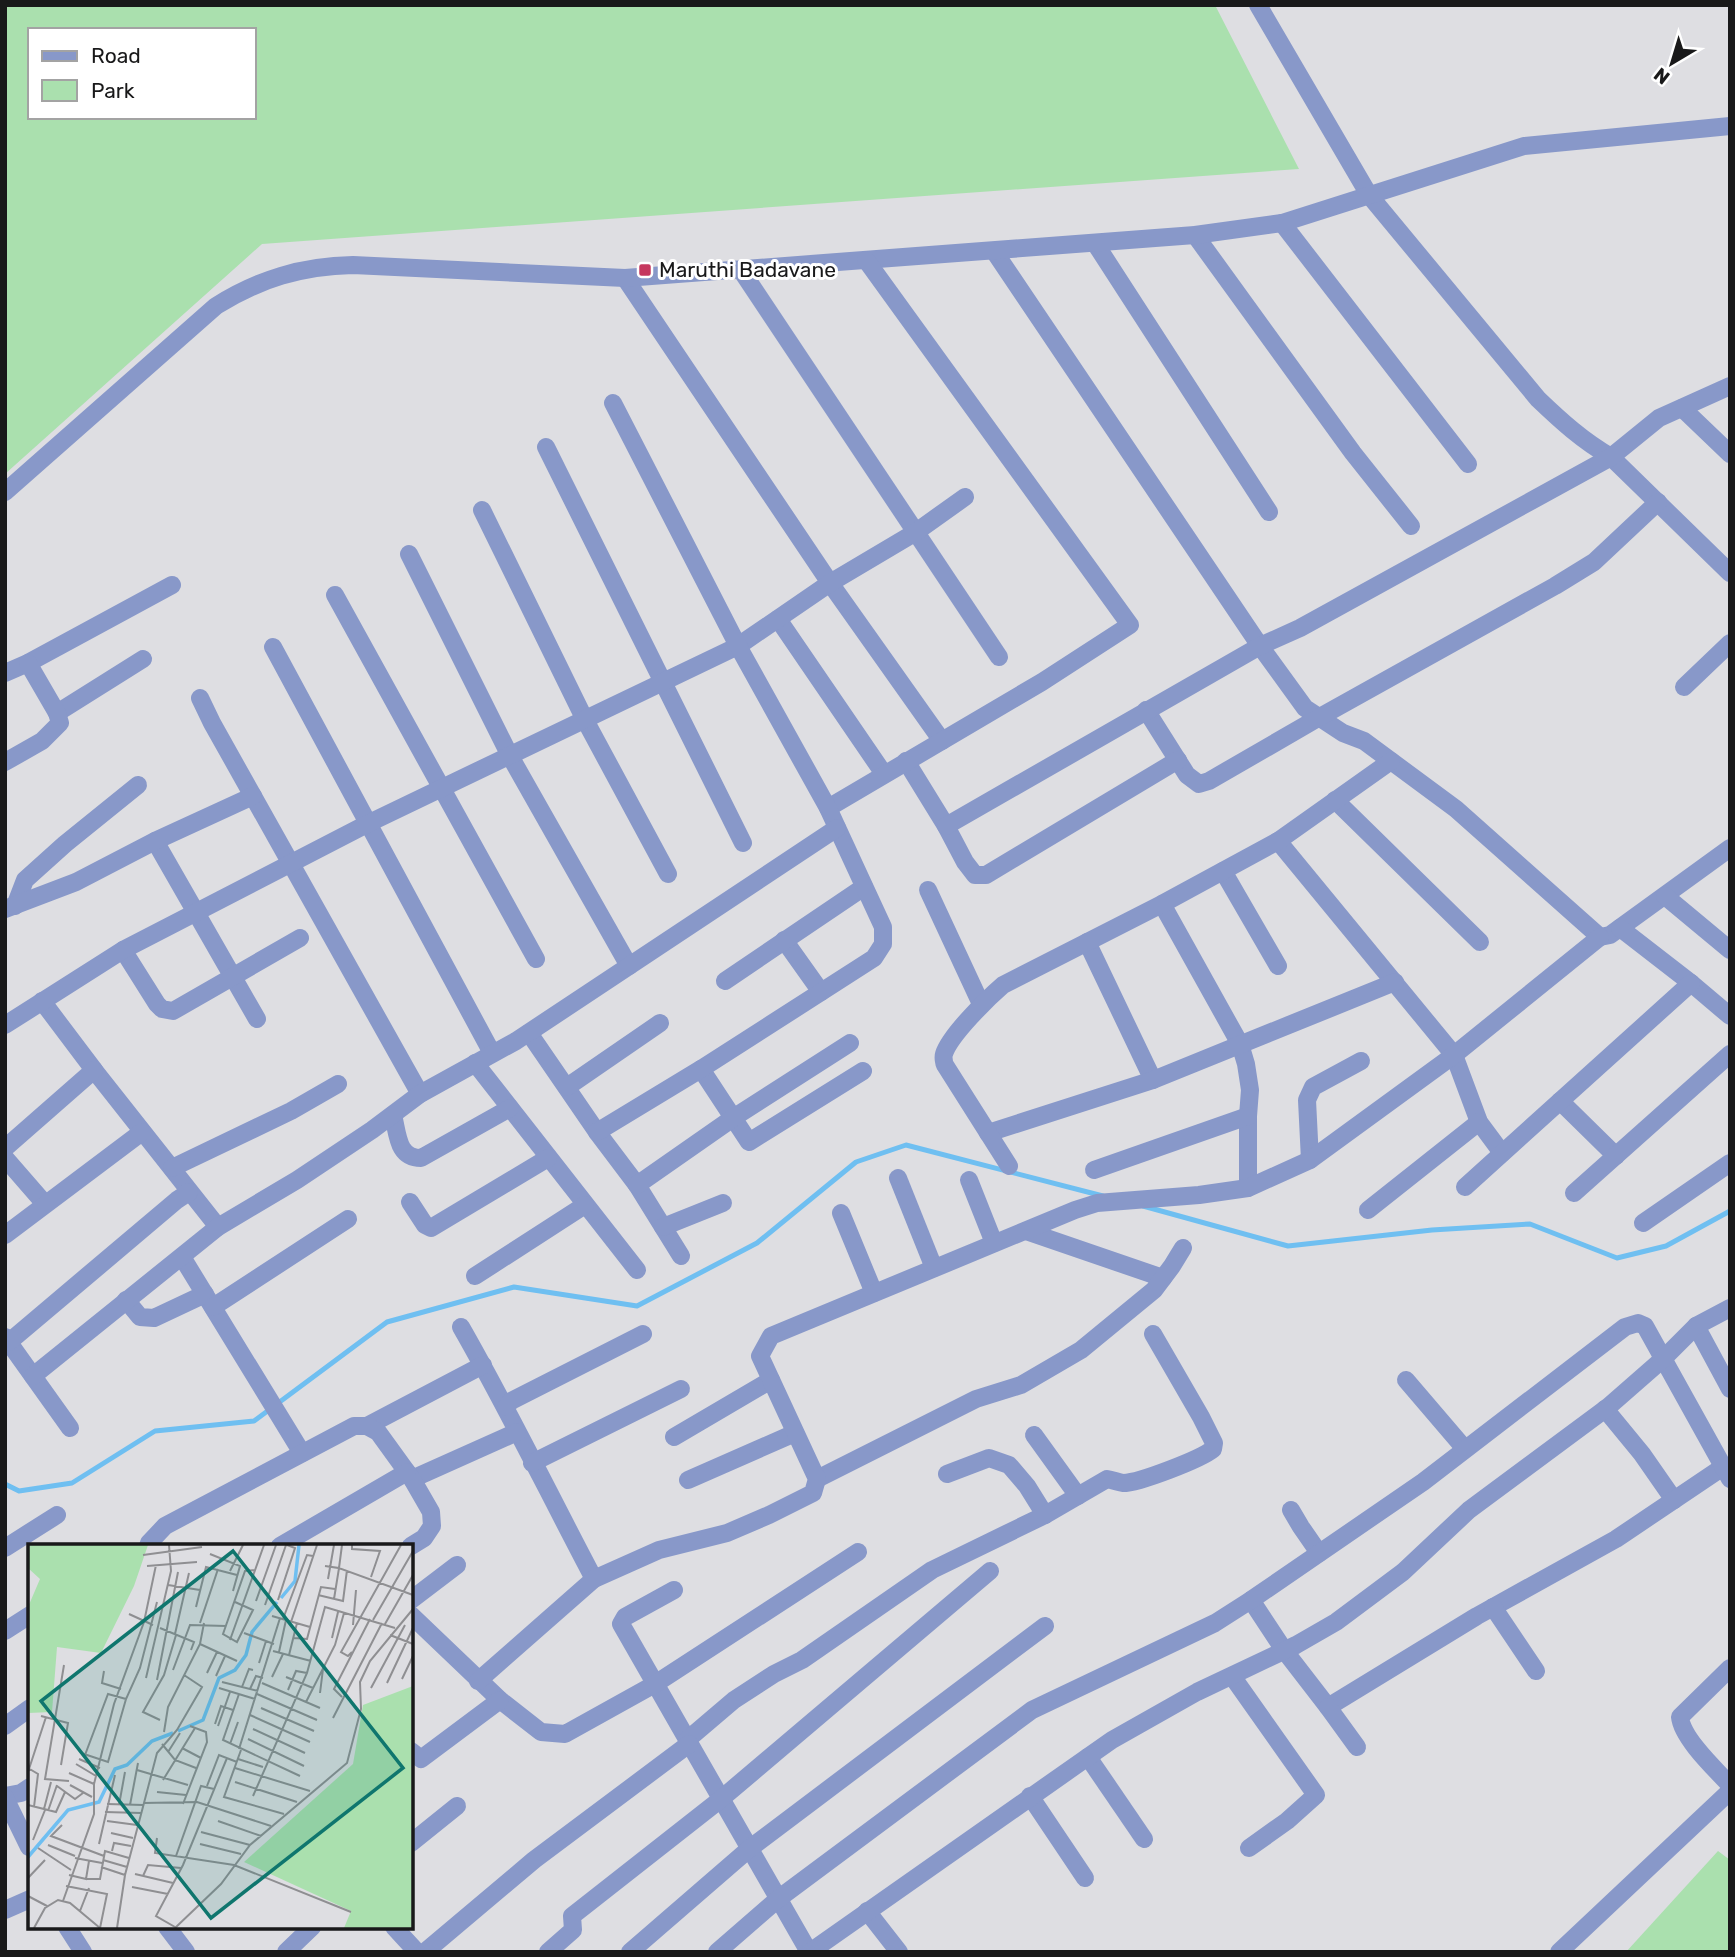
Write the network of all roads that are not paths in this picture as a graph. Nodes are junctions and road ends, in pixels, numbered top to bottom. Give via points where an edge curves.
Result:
1 (1258, 5) edge
2 (1730, 127) edge
3 (1369, 195) junction
4 (1282, 223) junction
5 (1195, 235) junction
6 (1095, 243) junction
7 (994, 251) junction
8 (866, 260) junction
9 (741, 270) junction
10 (625, 278) junction
11 (1730, 386) edge
12 (613, 403) dead end
13 (1682, 408) junction
14 (546, 447) dead end
15 (1730, 454) edge
16 (1611, 457) junction
17 (1468, 464) dead end
18 (5, 492) edge
19 (965, 498) dead end
20 (1658, 502) junction
21 (482, 510) dead end
22 (1269, 512) dead end
23 (1411, 526) dead end
24 (916, 531) junction
25 (409, 554) dead end
26 (1730, 573) edge
27 (830, 583) junction
28 (172, 585) dead end
29 (335, 595) dead end
30 (778, 619) junction
31 (1730, 643) edge
32 (738, 646) junction
33 (1260, 646) junction
34 (273, 647) dead end
35 (999, 657) dead end
36 (143, 659) dead end
37 (28, 663) junction
38 (5, 673) edge
39 (663, 682) junction
40 (1684, 687) dead end
41 (200, 698) dead end
42 (1146, 710) junction
43 (57, 713) junction
44 (1318, 718) junction
45 (585, 720) junction
46 (942, 741) junction
47 (510, 756) junction
48 (1178, 760) junction
49 (906, 761) junction
50 (1391, 761) junction
51 (5, 762) edge
52 (884, 774) junction
53 (138, 785) dead end
54 (441, 789) junction
55 (253, 796) junction
56 (1335, 800) junction
57 (828, 808) junction
58 (367, 824) junction
59 (946, 826) junction
60 (837, 828) junction
61 (155, 841) junction
62 (1278, 841) junction
63 (743, 843) dead end
64 (1730, 848) edge
65 (291, 864) junction
66 (1223, 872) junction
67 (668, 874) dead end
68 (864, 887) junction
69 (928, 890) dead end
70 (1665, 896) junction
71 (1162, 904) junction
72 (10, 908) edge
73 (195, 913) junction
74 (1620, 928) junction
75 (1600, 937) junction
76 (300, 938) dead end
77 (784, 940) junction
78 (1087, 942) junction
79 (1480, 942) dead end
80 (123, 950) junction
81 (1730, 950) edge
82 (536, 959) dead end
83 (629, 966) junction
84 (1278, 966) dead end
85 (232, 977) junction
86 (725, 981) dead end
87 (1395, 982) junction
88 (1691, 983) junction
89 (821, 992) junction
90 (42, 1001) junction
91 (981, 1003) junction
92 (1730, 1016) edge
93 (8, 1018) edge
94 (257, 1019) dead end
95 (660, 1023) dead end
96 (529, 1033) junction
97 (850, 1043) dead end
98 (1240, 1044) junction
99 (492, 1053) junction
100 (1730, 1054) edge
101 (1454, 1055) junction
102 (1361, 1061) dead end
103 (475, 1063) junction
104 (701, 1069) junction
105 (93, 1070) junction
106 (863, 1071) dead end
107 (1153, 1080) junction
108 (338, 1084) dead end
109 (567, 1087) junction
110 (420, 1094) junction
111 (1560, 1101) junction
112 (510, 1108) junction
113 (393, 1115) junction
114 (1248, 1116) junction
115 (733, 1118) junction
116 (1479, 1122) junction
117 (142, 1132) junction
118 (597, 1132) junction
119 (988, 1133) junction
120 (5, 1148) edge
121 (1502, 1153) junction
122 (1616, 1156) junction
123 (5, 1158) edge
124 (548, 1158) junction
125 (1310, 1160) junction
126 (1730, 1163) edge
127 (1009, 1166) dead end
128 (172, 1168) junction
129 (1094, 1170) dead end
130 (898, 1178) dead end
131 (969, 1180) dead end
132 (637, 1185) junction
133 (1465, 1187) dead end
134 (1248, 1188) junction
135 (189, 1192) junction
136 (1573, 1193) dead end
137 (410, 1202) dead end
138 (723, 1203) dead end
139 (45, 1204) junction
140 (585, 1205) junction
141 (1368, 1210) dead end
142 (842, 1213) dead end
143 (348, 1219) dead end
144 (1643, 1223) dead end
145 (218, 1227) junction
146 (663, 1227) junction
147 (1026, 1231) junction
148 (5, 1235) edge
149 (994, 1243) junction
150 (1183, 1248) dead end
151 (681, 1255) dead end
152 (182, 1256) junction
153 (934, 1268) junction
154 (637, 1270) dead end
155 (475, 1276) dead end
156 (1163, 1278) junction
157 (874, 1293) junction
158 (126, 1300) junction
159 (209, 1301) junction
160 (1730, 1308) edge
161 (461, 1326) dead end
162 (1696, 1326) junction
163 (643, 1334) dead end
164 (1153, 1334) dead end
165 (10, 1350) edge
166 (1664, 1358) junction
167 (483, 1365) junction
168 (33, 1376) junction
169 (771, 1380) junction
170 (1406, 1380) dead end
171 (681, 1389) dead end
172 (1730, 1389) edge
173 (506, 1407) junction
174 (1605, 1409) junction
175 (367, 1426) junction
176 (70, 1427) dead end
177 (517, 1432) junction
178 (796, 1433) junction
179 (1034, 1435) dead end
180 (674, 1437) dead end
181 (1465, 1449) junction
182 (302, 1453) junction
183 (532, 1463) junction
184 (1726, 1473) edge
185 (947, 1474) dead end
186 (409, 1476) junction
187 (817, 1479) junction
188 (688, 1480) dead end
189 (1077, 1496) junction
190 (1674, 1500) junction
191 (1291, 1510) dead end
192 (57, 1515) dead end
193 (1045, 1515) junction
194 (149, 1544) edge
195 (284, 1544) edge
196 (413, 1545) edge
197 (5, 1548) edge
198 (858, 1552) dead end
199 (1319, 1553) junction
200 (457, 1565) dead end
201 (990, 1571) dead end
202 (594, 1578) junction
203 (674, 1590) dead end
204 (413, 1598) edge
205 (1251, 1600) junction
206 (1493, 1607) junction
207 (28, 1616) edge
208 (413, 1617) edge
209 (1045, 1626) dead end
210 (5, 1631) edge
211 (1284, 1650) junction
212 (1730, 1668) edge
213 (1536, 1671) dead end
214 (1232, 1676) junction
215 (478, 1681) junction
216 (655, 1684) junction
217 (500, 1700) junction
218 (1328, 1707) junction
219 (28, 1709) edge
220 (5, 1726) edge
221 (688, 1742) junction
222 (1357, 1747) dead end
223 (413, 1753) edge
224 (1088, 1757) junction
225 (1730, 1785) edge
226 (28, 1788) edge
227 (1730, 1791) edge
228 (1030, 1796) junction
229 (5, 1797) edge
230 (721, 1799) junction
231 (457, 1807) dead end
232 (1144, 1839) dead end
233 (413, 1841) edge
234 (28, 1843) edge
235 (1249, 1848) dead end
236 (749, 1849) junction
237 (1085, 1878) dead end
238 (778, 1899) junction
239 (28, 1900) edge
240 (5, 1910) edge
241 (867, 1911) junction
242 (68, 1929) edge
243 (169, 1929) edge
244 (310, 1929) edge
245 (396, 1929) edge
246 (83, 1952) edge
247 (186, 1952) edge
248 (286, 1952) edge
249 (417, 1952) edge
250 (425, 1952) edge
251 (548, 1952) edge
252 (631, 1952) edge
253 (717, 1952) edge
254 (809, 1952) edge
255 (899, 1952) edge
256 (1559, 1952) edge

1 - 3 street
2 - 3 street via 1524,146
3 - 4 street
3 - 16 street via 1538,399 1591,446
4 - 5 street
4 - 17 street
5 - 6 street
5 - 23 street
6 - 7 street
6 - 22 street
7 - 8 street
7 - 33 street
8 - 9 street
8 - 46 street via 1130,625
9 - 10 street
9 - 24 street
10 - 18 street via 353,265 311,268 271,278 234,295 200,319
10 - 27 street
11 - 13 street
12 - 32 street
13 - 15 street
13 - 16 street via 1659,418
14 - 39 street
16 - 20 street
16 - 33 street
19 - 24 street
20 - 26 street
20 - 44 street via 1594,562
21 - 45 street
24 - 27 street
24 - 35 street
25 - 47 street
27 - 30 street
27 - 46 street
28 - 37 street
29 - 54 street
30 - 32 street
30 - 52 street
31 - 40 street
32 - 39 street
32 - 57 street
33 - 42 street
33 - 44 street via 1305,708
34 - 58 street
36 - 43 street
37 - 38 street
37 - 43 street
39 - 45 street
39 - 63 street
41 - 55 street
42 - 48 street
42 - 59 street
43 - 51 street via 60,723 54,731
44 - 48 street via 1209,782 1199,784
44 - 50 street via 1364,741
45 - 47 street
45 - 67 street
46 - 49 street
47 - 54 street
47 - 83 street
48 - 59 street via 986,875 975,875
49 - 52 street
49 - 59 street
50 - 56 street
50 - 75 street via 1456,808
52 - 57 street
53 - 72 street via 25,880
54 - 58 street
54 - 82 street
55 - 61 street
55 - 65 street
56 - 62 street
56 - 79 street
57 - 60 street
58 - 65 street
58 - 99 street
60 - 68 street
60 - 83 street
61 - 72 street via 76,882
61 - 73 street
62 - 66 street
62 - 87 street
64 - 70 street
65 - 73 street
65 - 110 street
66 - 71 street
66 - 84 street
68 - 77 street
68 - 89 street via 883,927 883,944 874,958
69 - 91 street
70 - 74 street
70 - 81 street
71 - 78 street
71 - 98 street
73 - 80 street
73 - 85 street
74 - 75 street
74 - 88 street
75 - 101 street
76 - 85 street
77 - 86 street
77 - 89 street
78 - 91 street via 1003,985
78 - 107 street
80 - 85 street via 162,1009 173,1011
80 - 90 street
83 - 96 street
85 - 94 street
87 - 98 street
87 - 101 street
88 - 92 street
88 - 111 street
89 - 104 street
90 - 93 street
90 - 105 street
91 - 119 street via 944,1055 945,1066
95 - 109 street
96 - 99 street
96 - 109 street
97 - 115 street
98 - 107 street
98 - 114 street via 1250,1090
99 - 103 street
100 - 122 street
101 - 116 street
101 - 125 street
102 - 125 street via 1313,1087 1307,1100
103 - 110 street
103 - 112 street
104 - 115 street
104 - 118 street
105 - 117 street
105 - 120 street
106 - 115 street via 749,1142
107 - 119 street
108 - 128 street
109 - 118 street
110 - 113 street
111 - 121 street
111 - 122 street
112 - 113 street via 421,1158 403,1152
112 - 124 street
113 - 145 street
114 - 129 street
114 - 134 street
115 - 132 street
116 - 121 street
116 - 141 street
117 - 128 street
117 - 139 street
118 - 132 street
119 - 127 street
121 - 133 street
122 - 136 street
123 - 139 street
124 - 137 street via 431,1228
124 - 140 street
125 - 134 street
126 - 144 street
128 - 135 street
130 - 153 street
131 - 149 street
132 - 146 street
134 - 147 street via 1097,1203
135 - 145 street
135 - 165 street
138 - 146 street
139 - 148 street
140 - 154 street
140 - 155 street
142 - 157 street
143 - 159 street
145 - 152 street
146 - 151 street
147 - 149 street
147 - 156 street
149 - 153 street
150 - 156 street
152 - 158 street
152 - 159 street
153 - 157 street
156 - 187 street via 1081,1350 1047,1370 1021,1385 976,1399
157 - 169 street via 771,1336 760,1356
158 - 159 street via 140,1317 154,1318
158 - 168 street
159 - 182 street
160 - 162 street
161 - 167 street
162 - 166 street
162 - 172 street
163 - 173 street
164 - 189 street via 1202,1417 1213,1449 1135,1481 1107,1479
165 - 168 street
166 - 174 street
166 - 181 street via 1645,1326 1625,1327
166 - 184 street
167 - 173 street
167 - 175 street
168 - 176 street
169 - 178 street
169 - 180 street
170 - 181 street
171 - 183 street
173 - 177 street
174 - 190 street
174 - 211 street via 1469,1510 1403,1572 1348,1614
175 - 182 street via 354,1426
175 - 186 street via 377,1432
177 - 183 street
177 - 186 street
178 - 187 street
178 - 188 street
179 - 189 street
181 - 199 street
182 - 194 street via 165,1526
183 - 202 street
184 - 190 street
185 - 193 street via 989,1458 1009,1465
186 - 195 street
186 - 196 street via 431,1512 432,1526
187 - 202 street via 813,1493 727,1534 659,1550
189 - 193 street
190 - 206 street via 1616,1539
191 - 199 street
192 - 197 street
193 - 221 street via 932,1570 802,1660 734,1700
198 - 216 street
199 - 205 street
200 - 204 street
201 - 230 street
202 - 215 street
203 - 216 street via 625,1617 621,1624
205 - 211 street
205 - 238 street via 1214,1623 1032,1710
206 - 213 street
206 - 218 street
207 - 210 street
208 - 215 street
209 - 236 street
211 - 214 street
211 - 218 street
212 - 225 street via 1680,1717 1702,1755
214 - 224 street
214 - 235 street via 1316,1795
215 - 217 street
216 - 217 street via 565,1734 541,1732
216 - 221 street
217 - 223 street via 421,1759
218 - 222 street
219 - 220 street
221 - 230 street
221 - 250 street via 534,1860
224 - 228 street
224 - 232 street
226 - 229 street
227 - 256 street
228 - 237 street
228 - 241 street
229 - 234 street
230 - 236 street
230 - 251 street via 572,1916 573,1930
231 - 233 street
236 - 238 street
236 - 252 street
238 - 253 street
238 - 254 street
239 - 240 street
241 - 254 street
241 - 255 street
242 - 246 street
243 - 247 street
244 - 248 street
245 - 249 street

